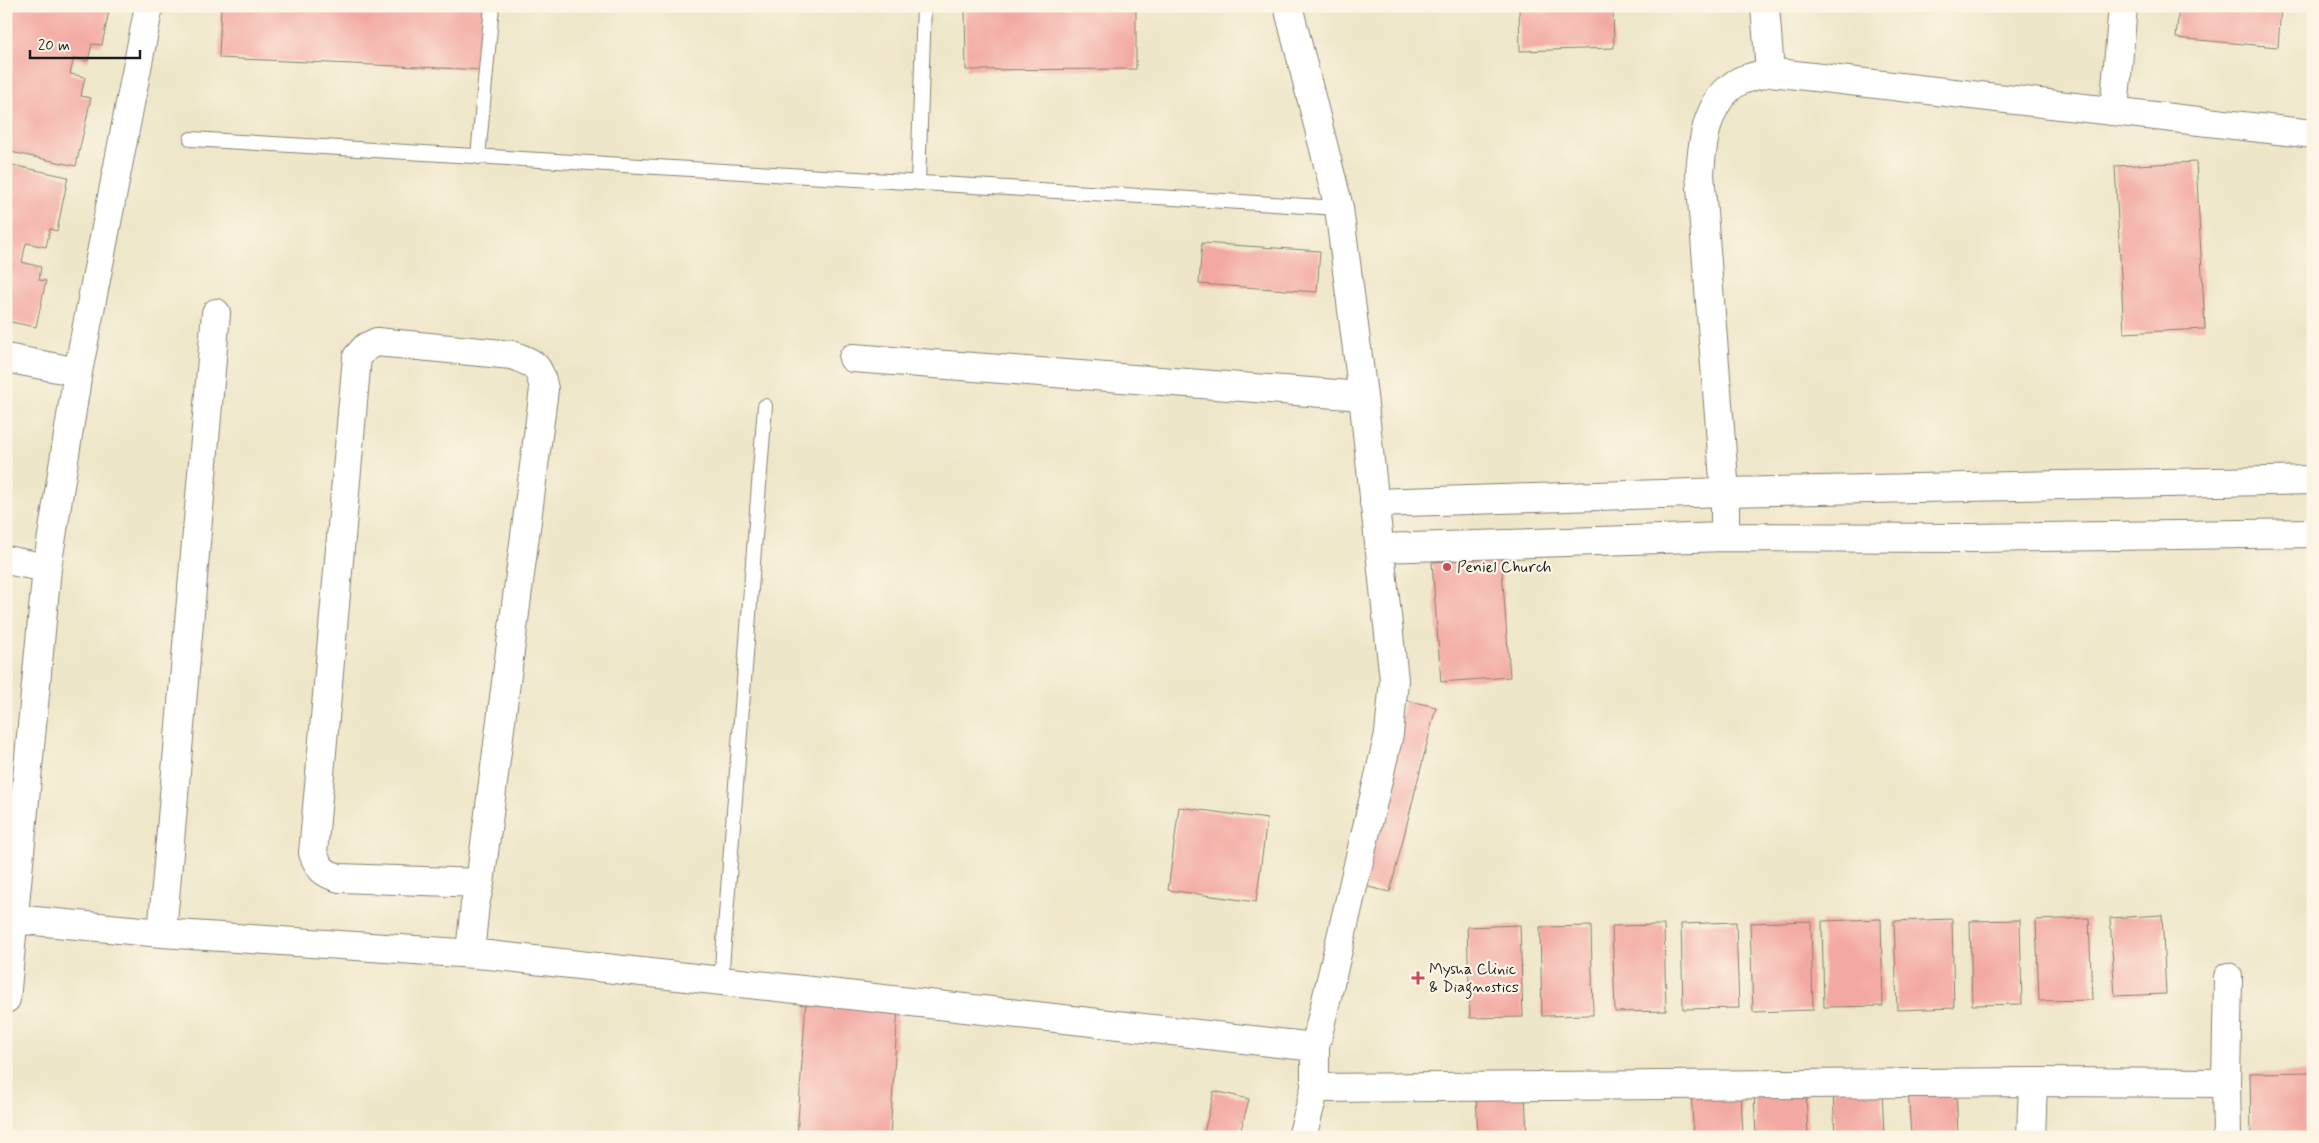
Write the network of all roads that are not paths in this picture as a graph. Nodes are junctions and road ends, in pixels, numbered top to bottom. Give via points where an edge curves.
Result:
1 (149, 6) edge
2 (492, 6) edge
3 (924, 6) edge
4 (1288, 6) edge
5 (1765, 6) edge
6 (2123, 6) edge
7 (1770, 72) junction
8 (2114, 111) junction
9 (2313, 134) edge
10 (191, 139) dead end
11 (478, 156) junction
12 (918, 183) junction
13 (1339, 208) junction
14 (216, 314) dead end
15 (6, 358) edge
16 (853, 358) dead end
17 (78, 372) junction
18 (1363, 396) junction
19 (765, 406) dead end
20 (2313, 480) edge
21 (1725, 492) junction
22 (1374, 503) junction
23 (2313, 533) edge
24 (1725, 538) junction
25 (1380, 548) junction
26 (6, 560) edge
27 (46, 568) junction
28 (480, 882) junction
29 (14, 919) junction
30 (162, 933) junction
31 (470, 953) junction
32 (2228, 977) dead end
33 (721, 981) junction
34 (6, 999) edge
35 (1315, 1047) junction
36 (2033, 1082) junction
37 (2226, 1083) junction
38 (1315, 1088) junction
39 (1302, 1137) edge
40 (2031, 1137) edge
41 (2227, 1137) edge

1 - 17 street
2 - 11 lane
3 - 12 lane
4 - 13 street
5 - 7 street
6 - 8 street
7 - 8 street
7 - 21 street via 1739,82 1720,98 1705,128 1701,153
8 - 9 street
10 - 11 lane
11 - 12 lane
12 - 13 lane
13 - 18 street
14 - 30 street
15 - 17 street
16 - 18 street
17 - 27 street
18 - 22 street
19 - 33 lane
20 - 21 street
21 - 22 street
21 - 24 street
22 - 25 street
23 - 24 street
24 - 25 street
25 - 35 street via 1394,680 1389,734
26 - 27 street
27 - 29 street
28 - 28 street via 544,389 541,372 530,362 512,355 377,342 358,357 313,854 324,874 339,878
28 - 31 street
29 - 30 street
29 - 34 street
30 - 31 street
31 - 33 street
32 - 37 street
33 - 35 street
35 - 38 street
36 - 37 street
36 - 38 street
36 - 40 street
37 - 41 street
38 - 39 street

